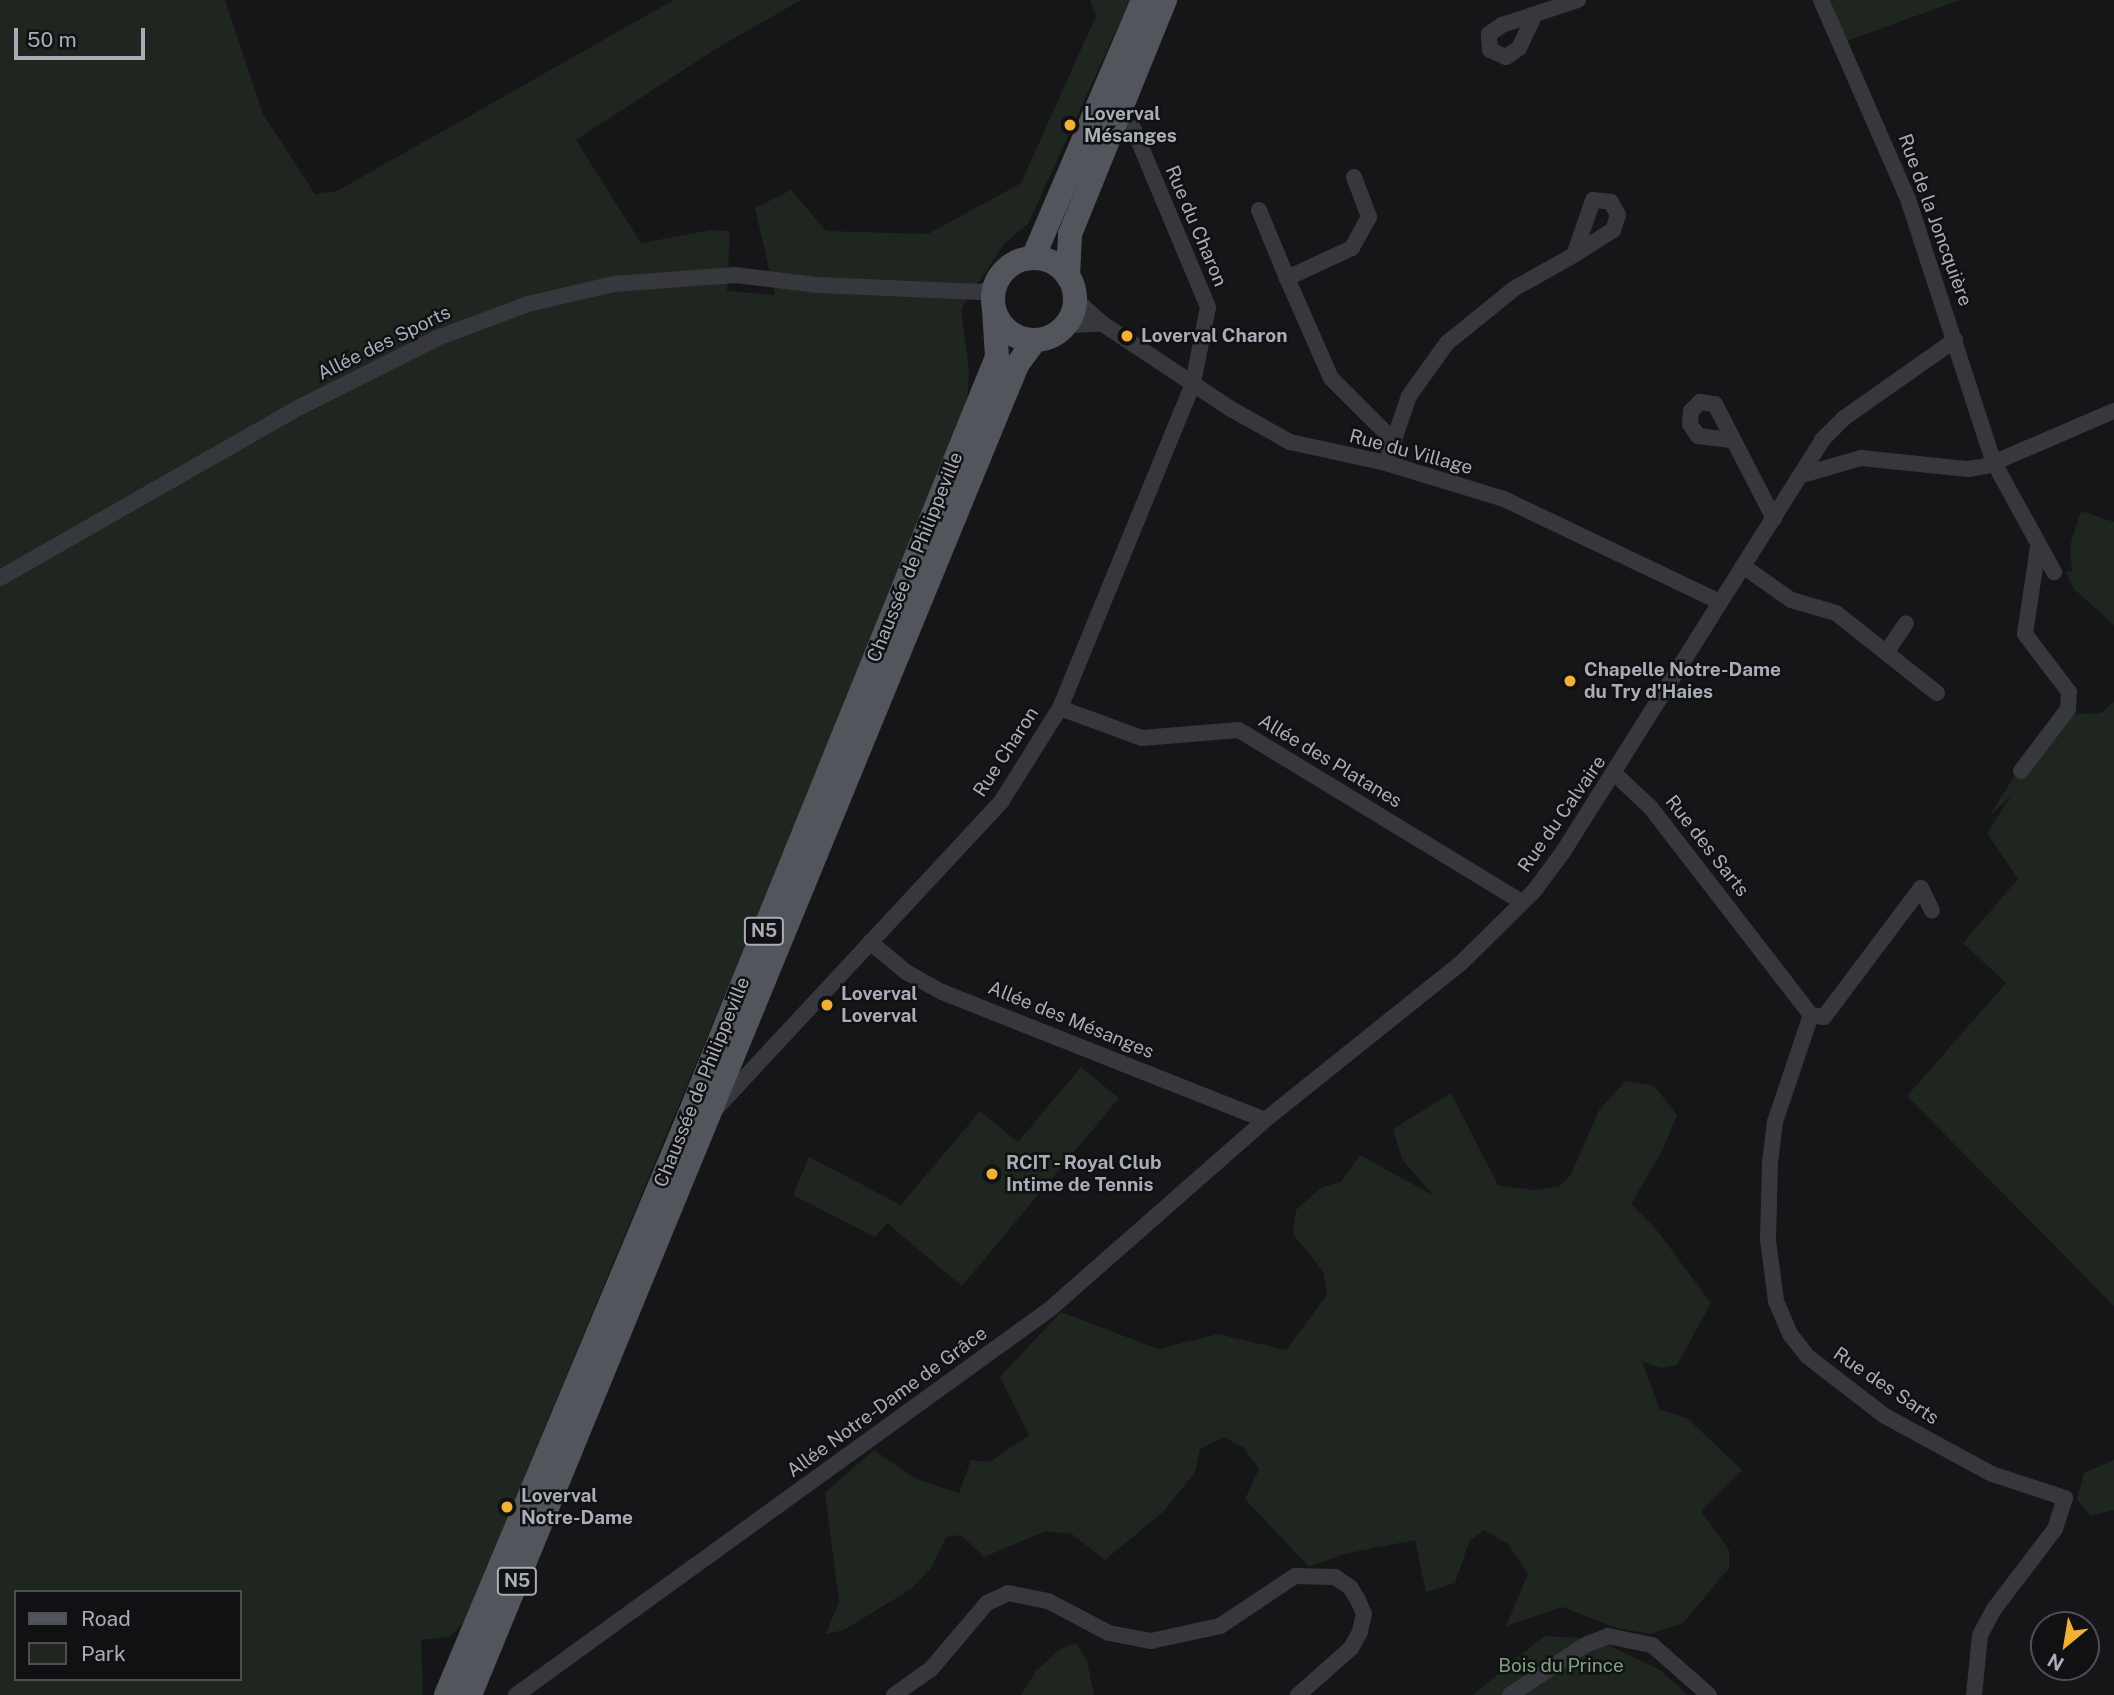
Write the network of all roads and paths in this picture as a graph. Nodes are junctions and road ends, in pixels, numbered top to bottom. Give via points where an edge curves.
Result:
1 (1143, 0) edge
2 (1165, 0) edge
3 (1578, 0) edge
4 (1821, 0) edge
5 (1534, 16) dead end
6 (1133, 128) dead end
7 (1354, 177) dead end
8 (1259, 210) dead end
9 (1574, 255) dead end
10 (1033, 258) junction
11 (1287, 278) junction
12 (1071, 288) junction
13 (994, 298) junction
14 (1103, 324) junction
15 (1065, 325) junction
16 (1035, 340) junction
17 (1955, 340) junction
18 (1193, 383) junction
19 (2114, 411) edge
20 (1394, 440) junction
21 (1731, 440) dead end
22 (1993, 461) junction
23 (1386, 463) junction
24 (1802, 475) junction
25 (1774, 519) junction
26 (2038, 547) junction
27 (1743, 566) junction
28 (2054, 572) dead end
29 (0, 578) edge
30 (1720, 602) junction
31 (1906, 623) dead end
32 (1888, 650) junction
33 (1937, 693) dead end
34 (1060, 708) junction
35 (2021, 771) dead end
36 (1616, 775) junction
37 (1522, 902) junction
38 (1932, 911) dead end
39 (870, 942) junction
40 (1811, 1015) junction
41 (708, 1116) junction
42 (1265, 1120) junction
43 (684, 1128) junction
44 (446, 1695) edge
45 (470, 1695) edge
46 (516, 1695) edge
47 (894, 1695) edge
48 (1298, 1695) edge
49 (1510, 1695) edge
50 (1709, 1695) edge
51 (1974, 1695) edge

1 - 10 main road
2 - 12 main road via 1070,234
3 - 5 street
4 - 17 street, Rue de la Joncquière via 1887,145
6 - 18 street, Rue du Charon via 1208,307
7 - 11 street via 1369,217 1352,248
8 - 11 street
9 - 20 street via 1516,288 1447,343 1409,396
10 - 12 main road via 1053,263
10 - 13 main road via 1009,266
11 - 20 street via 1331,378
12 - 14 street, Rue du Village
12 - 15 main road
13 - 16 main road via 1013,335
13 - 29 street, Allée des Sports via 980,292 818,285 735,275 614,284 528,304 437,338 313,401
13 - 43 main road, Chaussée de Philippeville / N5 via 997,357
14 - 15 street
14 - 18 street, Rue du Village
15 - 16 main road, N5 via 1052,336
16 - 41 main road, Chaussée de Philippeville / N5 via 1017,365
17 - 22 street, Rue de la Joncquière
17 - 24 street, Rue du Calvaire via 1844,418 1822,440
18 - 23 street, Rue du Village via 1290,442
18 - 34 street, Rue Charon
19 - 22 street
20 - 23 street
21 - 25 street
22 - 24 street via 1968,469 1861,458
22 - 26 street
23 - 30 street, Rue du Village via 1504,499
24 - 25 street, Rue du Calvaire
25 - 27 street, Rue du Calvaire
26 - 28 street
26 - 35 street via 2025,634 2054,666 2069,692 2055,732
27 - 30 street, Rue du Calvaire
27 - 32 street via 1791,600 1836,613
30 - 36 street, Rue du Calvaire
31 - 32 street
32 - 33 street
34 - 37 street, Allée des Platanes via 1142,738 1240,730
34 - 39 street, Rue Charon via 1001,802
36 - 37 street, Rue du Calvaire
36 - 40 street, Rue des Sarts via 1651,808
37 - 42 street, Rue du Calvaire via 1460,964
38 - 40 street via 1920,888 1824,1017
39 - 41 street, Rue Charon via 722,1108
39 - 42 street, Allée des Mésanges via 906,972 942,992
40 - 51 street, Rue des Sarts via 1775,1122 1770,1163 1768,1240 1776,1301 1790,1334 1807,1356 1885,1416 1992,1474 2065,1498 2043,1548 1994,1609 1980,1635
41 - 43 street, Rue Charon
41 - 45 main road, Chaussée de Philippeville / N5
42 - 46 street, Allée Notre-Dame de Grâce via 1050,1309
43 - 44 main road, Chaussée de Philippeville / N5
47 - 48 street via 931,1669 988,1603 1007,1593 1048,1601 1108,1633 1151,1641 1220,1626 1295,1576 1335,1577 1350,1587 1358,1600 1364,1614 1360,1632 1351,1648
49 - 50 street via 1585,1645 1608,1636 1652,1645

